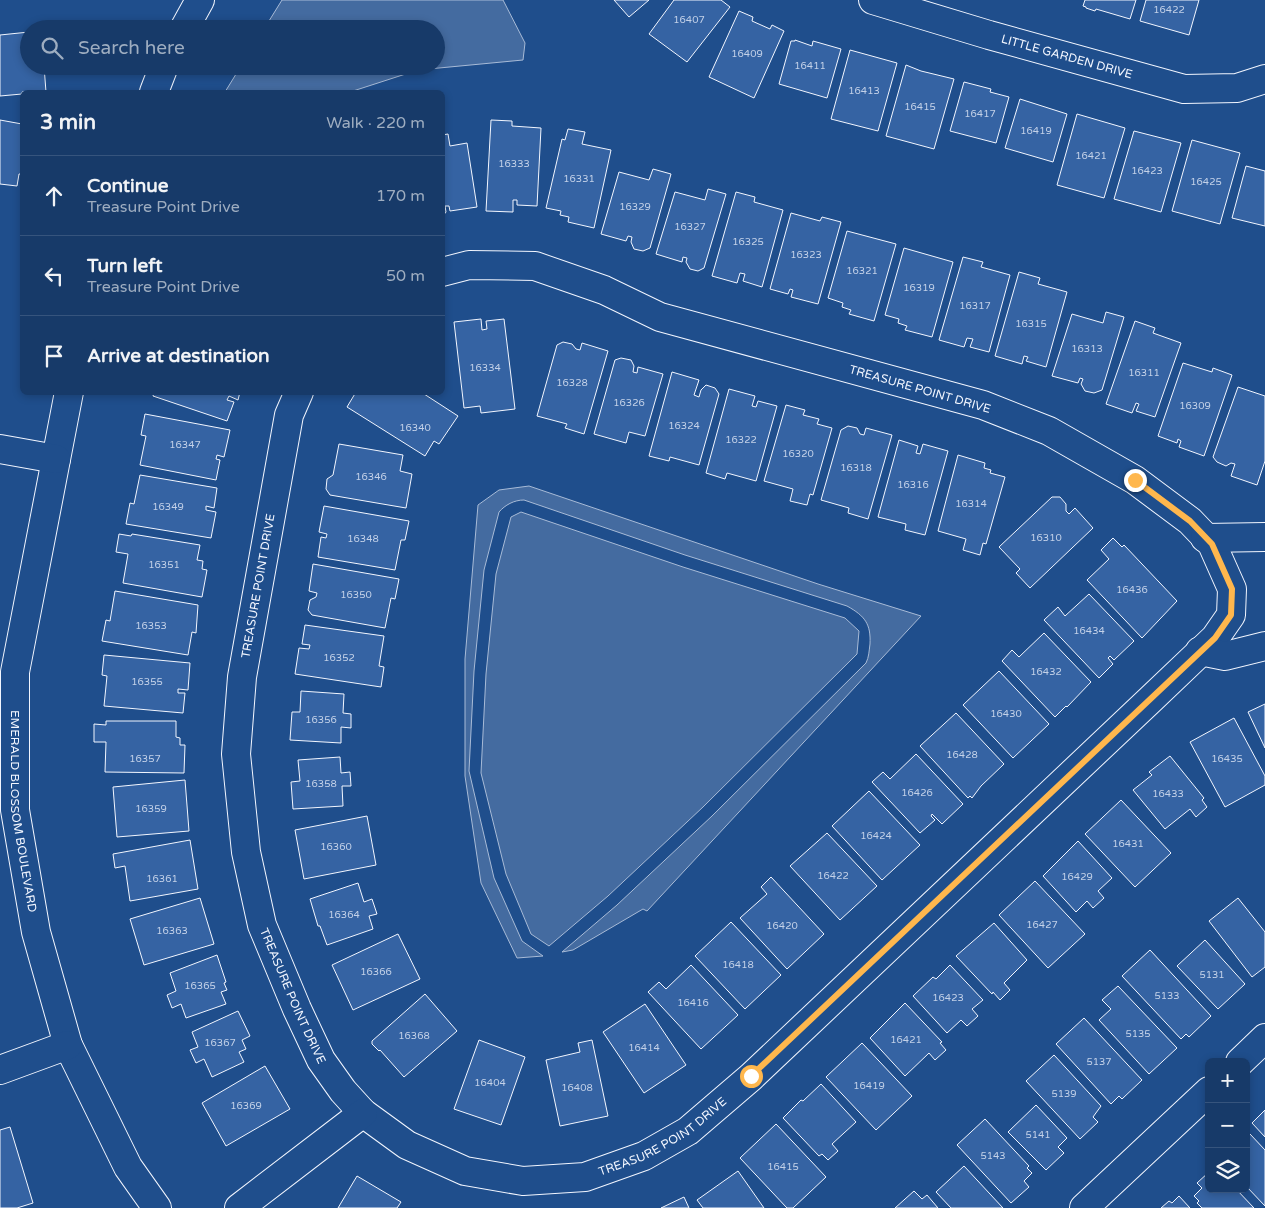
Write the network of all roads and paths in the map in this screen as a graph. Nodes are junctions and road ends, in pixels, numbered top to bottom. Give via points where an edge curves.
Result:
1 (200, 0) edge
2 (873, 0) edge
3 (189, 20) edge
4 (161, 75) edge
5 (1264, 82) edge
6 (155, 90) edge
7 (445, 271) edge
8 (68, 395) edge
9 (298, 395) edge
10 (0, 449) edge
11 (56, 459) junction
12 (1265, 537) edge
13 (1205, 538) junction
14 (1265, 646) edge
15 (1200, 651) junction
16 (1265, 1038) edge
17 (68, 1045) junction
18 (1244, 1058) edge
19 (0, 1070) edge
20 (1205, 1095) edge
21 (363, 1113) junction
22 (157, 1208) edge
23 (239, 1208) edge
24 (1084, 1208) edge

1 - 3 street
2 - 5 street, LITTLE GARDEN DRIVE via 1184,89 1237,88
4 - 6 street
7 - 13 street, TREASURE POINT DRIVE via 468,265 535,266 604,290 660,317 984,405 1049,431 1135,480 1190,521
8 - 11 street, EMERALD BLOSSOM BOULEVARD
9 - 21 street, TREASURE POINT DRIVE via 289,415 245,658 236,754 246,852 262,925 321,1060
10 - 11 street
11 - 17 street, EMERALD BLOSSOM BOULEVARD via 15,672 15,810 36,932
12 - 13 street
13 - 15 street, TREASURE POINT DRIVE via 1212,544 1232,589 1231,615 1215,638
14 - 15 street via 1225,656
15 - 21 street, TREASURE POINT DRIVE via 751,1076 688,1131 659,1148 585,1177 523,1181 465,1171 407,1145
16 - 18 street
17 - 19 street
17 - 22 street, EMERALD BLOSSOM BOULEVARD via 128,1167
20 - 24 street
21 - 23 street

